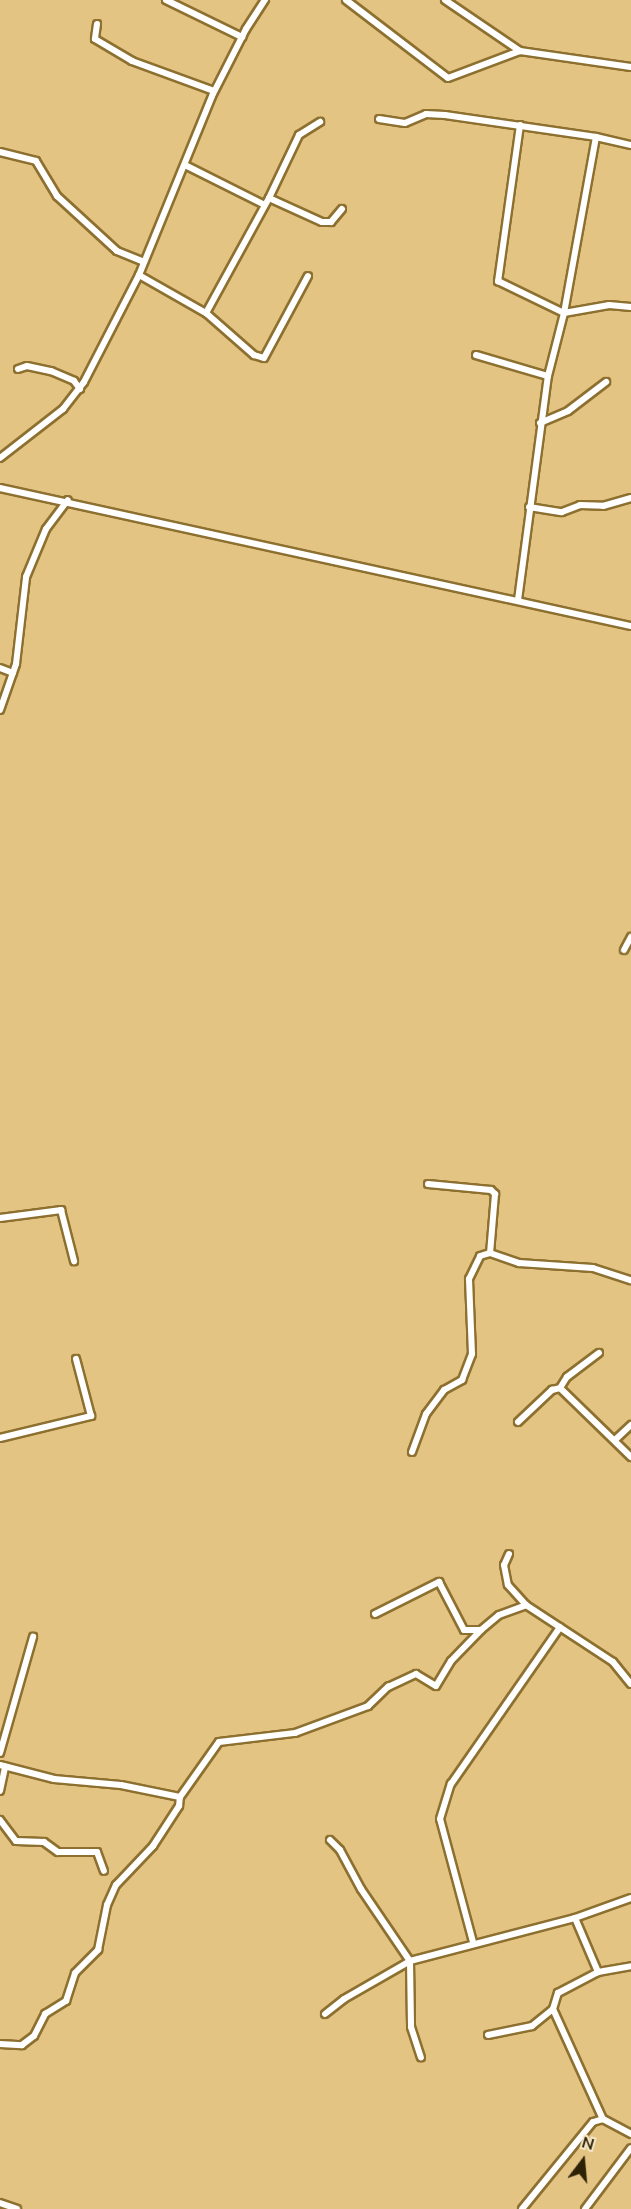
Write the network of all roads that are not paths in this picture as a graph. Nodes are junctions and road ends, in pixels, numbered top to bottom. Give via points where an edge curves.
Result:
1 (166, 0) edge
2 (265, 0) edge
3 (346, 0) edge
4 (445, 0) edge
5 (97, 24) dead end
6 (242, 38) junction
7 (520, 51) junction
8 (631, 67) edge
9 (214, 91) junction
10 (379, 119) dead end
11 (320, 122) dead end
12 (520, 124) junction
13 (596, 137) junction
14 (631, 145) edge
15 (0, 152) edge
16 (185, 165) junction
17 (269, 198) junction
18 (265, 205) junction
19 (342, 209) dead end
20 (144, 262) junction
21 (139, 275) junction
22 (308, 276) dead end
23 (631, 307) edge
24 (206, 313) junction
25 (564, 313) junction
26 (476, 355) dead end
27 (18, 369) dead end
28 (548, 376) junction
29 (606, 382) dead end
30 (80, 389) junction
31 (540, 423) junction
32 (0, 458) edge
33 (0, 488) edge
34 (631, 498) edge
35 (68, 500) junction
36 (529, 507) junction
37 (518, 600) junction
38 (631, 626) edge
39 (0, 668) edge
40 (13, 673) junction
41 (0, 710) edge
42 (631, 937) edge
43 (624, 950) dead end
44 (428, 1184) dead end
45 (0, 1218) edge
46 (490, 1253) junction
47 (74, 1261) dead end
48 (631, 1280) edge
49 (599, 1353) dead end
50 (76, 1359) dead end
51 (560, 1388) junction
52 (518, 1422) dead end
53 (631, 1425) edge
54 (0, 1438) edge
55 (615, 1439) junction
56 (412, 1452) dead end
57 (631, 1457) edge
58 (509, 1554) dead end
59 (526, 1605) junction
60 (375, 1614) dead end
61 (560, 1627) junction
62 (481, 1630) junction
63 (33, 1637) dead end
64 (631, 1684) edge
65 (0, 1753) edge
66 (2, 1766) edge
67 (0, 1791) edge
68 (180, 1797) junction
69 (0, 1820) edge
70 (330, 1840) dead end
71 (104, 1871) dead end
72 (631, 1898) edge
73 (575, 1918) junction
74 (473, 1942) junction
75 (410, 1961) junction
76 (631, 1966) edge
77 (598, 1972) junction
78 (554, 2009) junction
79 (326, 2014) dead end
80 (488, 2035) dead end
81 (0, 2044) edge
82 (421, 2057) dead end
83 (603, 2119) junction
84 (631, 2134) edge
85 (631, 2148) edge
86 (0, 2203) edge
87 (17, 2209) edge
88 (522, 2209) edge
89 (585, 2209) edge

1 - 6 street
2 - 6 street
3 - 7 street via 448,78
4 - 7 street
5 - 9 street via 94,39 132,61
6 - 9 street
7 - 8 street
9 - 16 street
10 - 12 street via 405,123 426,114
11 - 17 street via 299,135
12 - 13 street
12 - 25 street via 498,281
13 - 14 street
13 - 25 street
15 - 20 street via 36,161 57,196 117,250
16 - 18 street
16 - 20 street
17 - 18 street
17 - 19 street via 322,222 331,222
18 - 24 street
20 - 21 street
21 - 24 street
21 - 30 street
22 - 24 street via 264,358 254,355
23 - 25 street via 609,305
25 - 28 street
26 - 28 street
27 - 30 street via 27,366 51,370 74,381
28 - 31 street
29 - 31 street via 568,411
30 - 32 street via 39,431
31 - 36 street
33 - 35 street
34 - 36 street via 603,506 580,505 562,512
35 - 37 street
35 - 40 street via 46,529 26,577
36 - 37 street
37 - 38 street
39 - 40 street
40 - 41 street
42 - 43 street
44 - 46 street via 491,1190 495,1194
45 - 47 street via 61,1210
46 - 48 street via 519,1263 593,1268
46 - 56 street via 480,1256 469,1279 472,1354 462,1380 444,1390 426,1414
49 - 51 street via 567,1377
50 - 54 street via 91,1416
51 - 52 street via 552,1390
51 - 55 street
53 - 55 street
55 - 57 street
58 - 59 street via 504,1565 508,1585
59 - 61 street
59 - 62 street via 499,1615
60 - 62 street via 439,1582 464,1630
61 - 64 street via 613,1662
61 - 74 street via 450,1784 440,1819
62 - 68 street via 451,1661 436,1686 416,1674 388,1687 368,1706 295,1732 219,1742
63 - 65 street
66 - 67 street
66 - 68 street via 54,1779 121,1785
68 - 81 street via 179,1806 153,1846 116,1885 107,1905 98,1950 75,1973 66,2001 45,2014 34,2036 21,2045
69 - 71 street via 16,1841 44,1842 58,1852 97,1852
70 - 75 street
72 - 73 street
73 - 74 street
73 - 77 street
74 - 75 street
75 - 79 street via 344,1999
75 - 82 street via 411,2027
76 - 77 street
77 - 78 street via 554,1995
78 - 80 street via 532,2026
78 - 83 street
83 - 84 street
83 - 88 street via 593,2122
85 - 89 street
86 - 87 street

